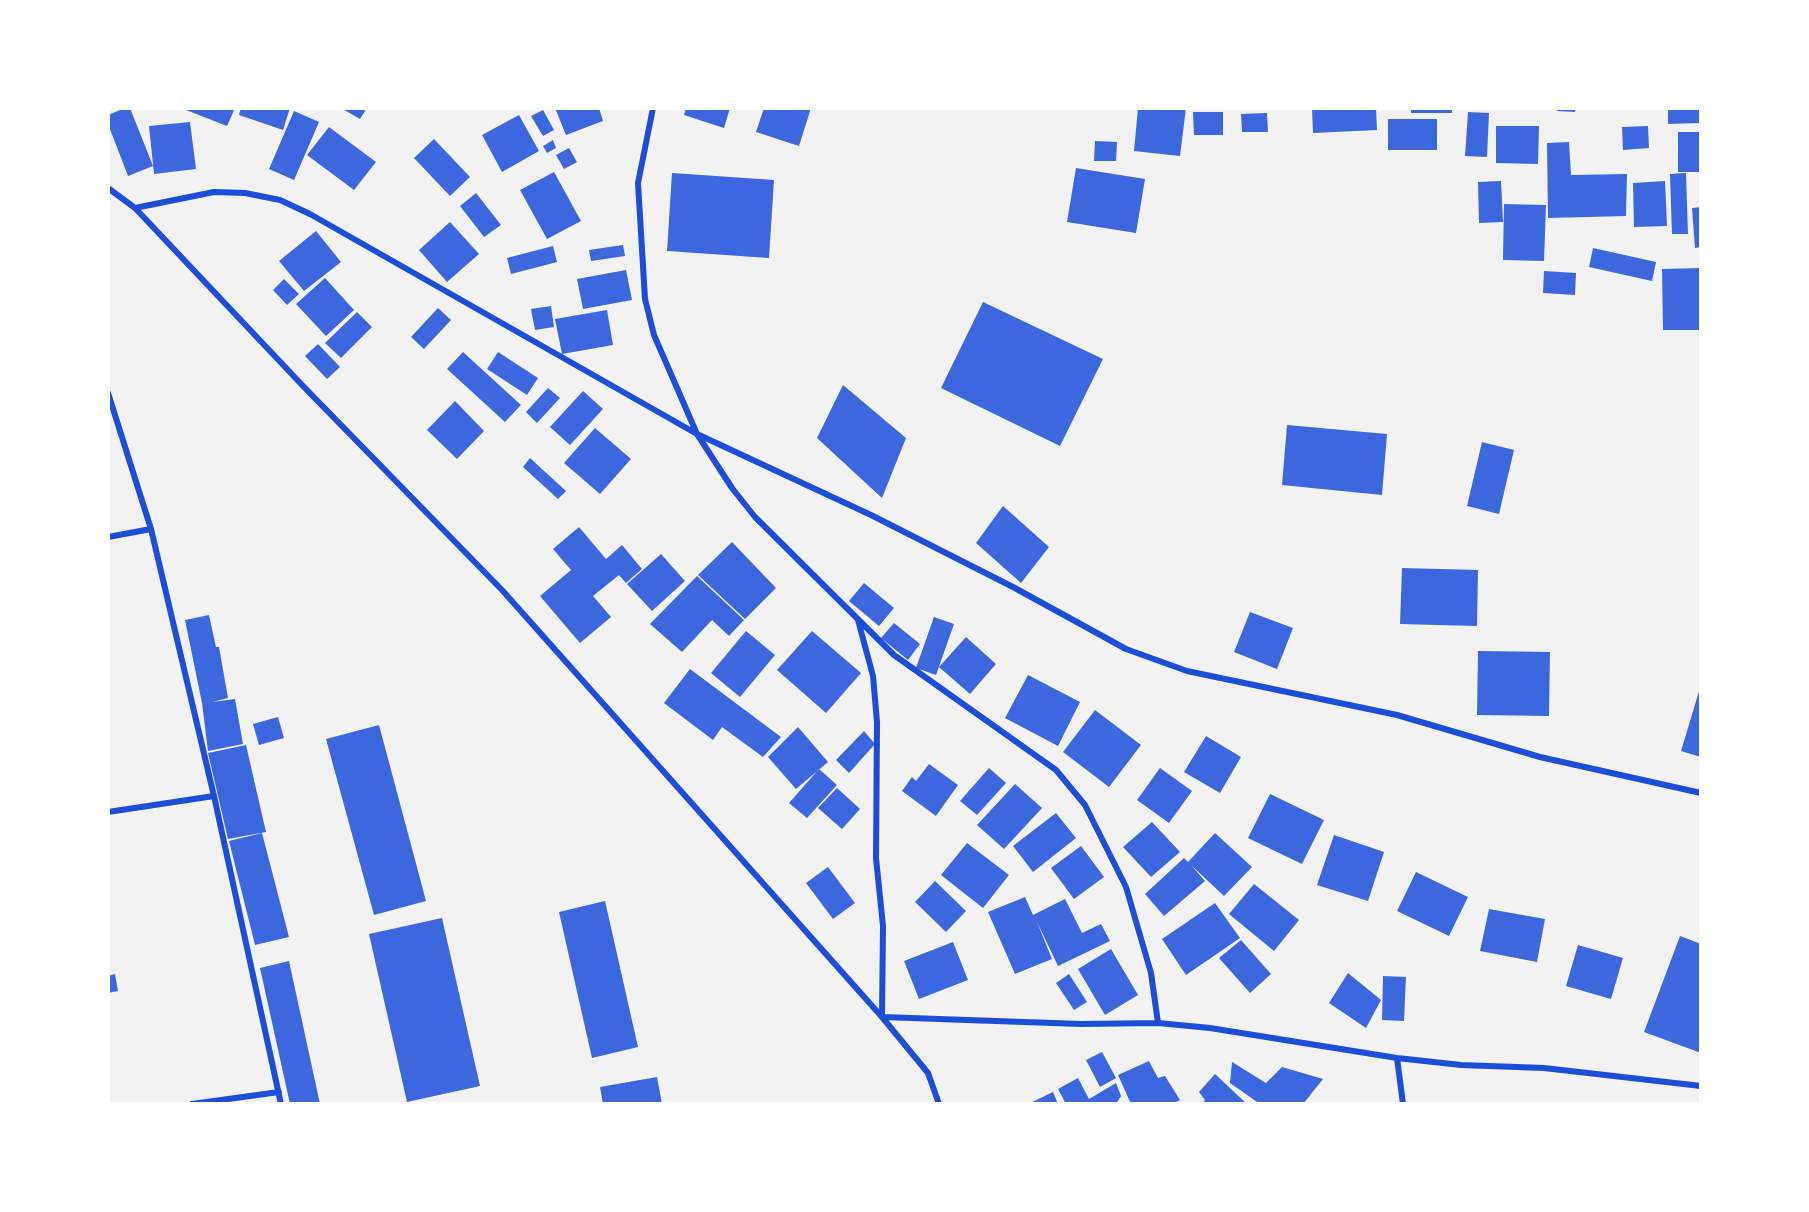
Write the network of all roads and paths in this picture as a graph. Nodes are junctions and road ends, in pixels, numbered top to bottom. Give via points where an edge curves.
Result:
1 (653, 108) edge
2 (108, 188) edge
3 (135, 208) junction
4 (108, 393) edge
5 (697, 434) junction
6 (151, 529) junction
7 (108, 537) edge
8 (858, 620) junction
9 (1701, 793) edge
10 (214, 796) junction
11 (108, 812) edge
12 (882, 1017) junction
13 (1158, 1023) junction
14 (1397, 1058) junction
15 (1701, 1086) edge
16 (279, 1092) junction
17 (192, 1104) edge
18 (281, 1104) edge
19 (939, 1104) edge
20 (1403, 1104) edge

1 - 5 street via 638,183 645,299 654,335
2 - 3 street
3 - 5 street via 214,192 280,200 344,231
3 - 12 street via 502,590
4 - 6 street
5 - 8 street via 755,517
5 - 9 street via 871,515 1126,649 1177,667 1397,715 1540,757
6 - 7 street
6 - 10 street
8 - 12 street via 873,676 877,722 876,858 883,926
8 - 13 street via 894,655 1056,770 1085,805 1126,887 1151,973
10 - 11 street
10 - 16 street
12 - 13 street
12 - 19 street via 928,1074
13 - 14 street via 1257,1034
14 - 15 street via 1544,1068
14 - 20 street
16 - 17 street
16 - 18 street

